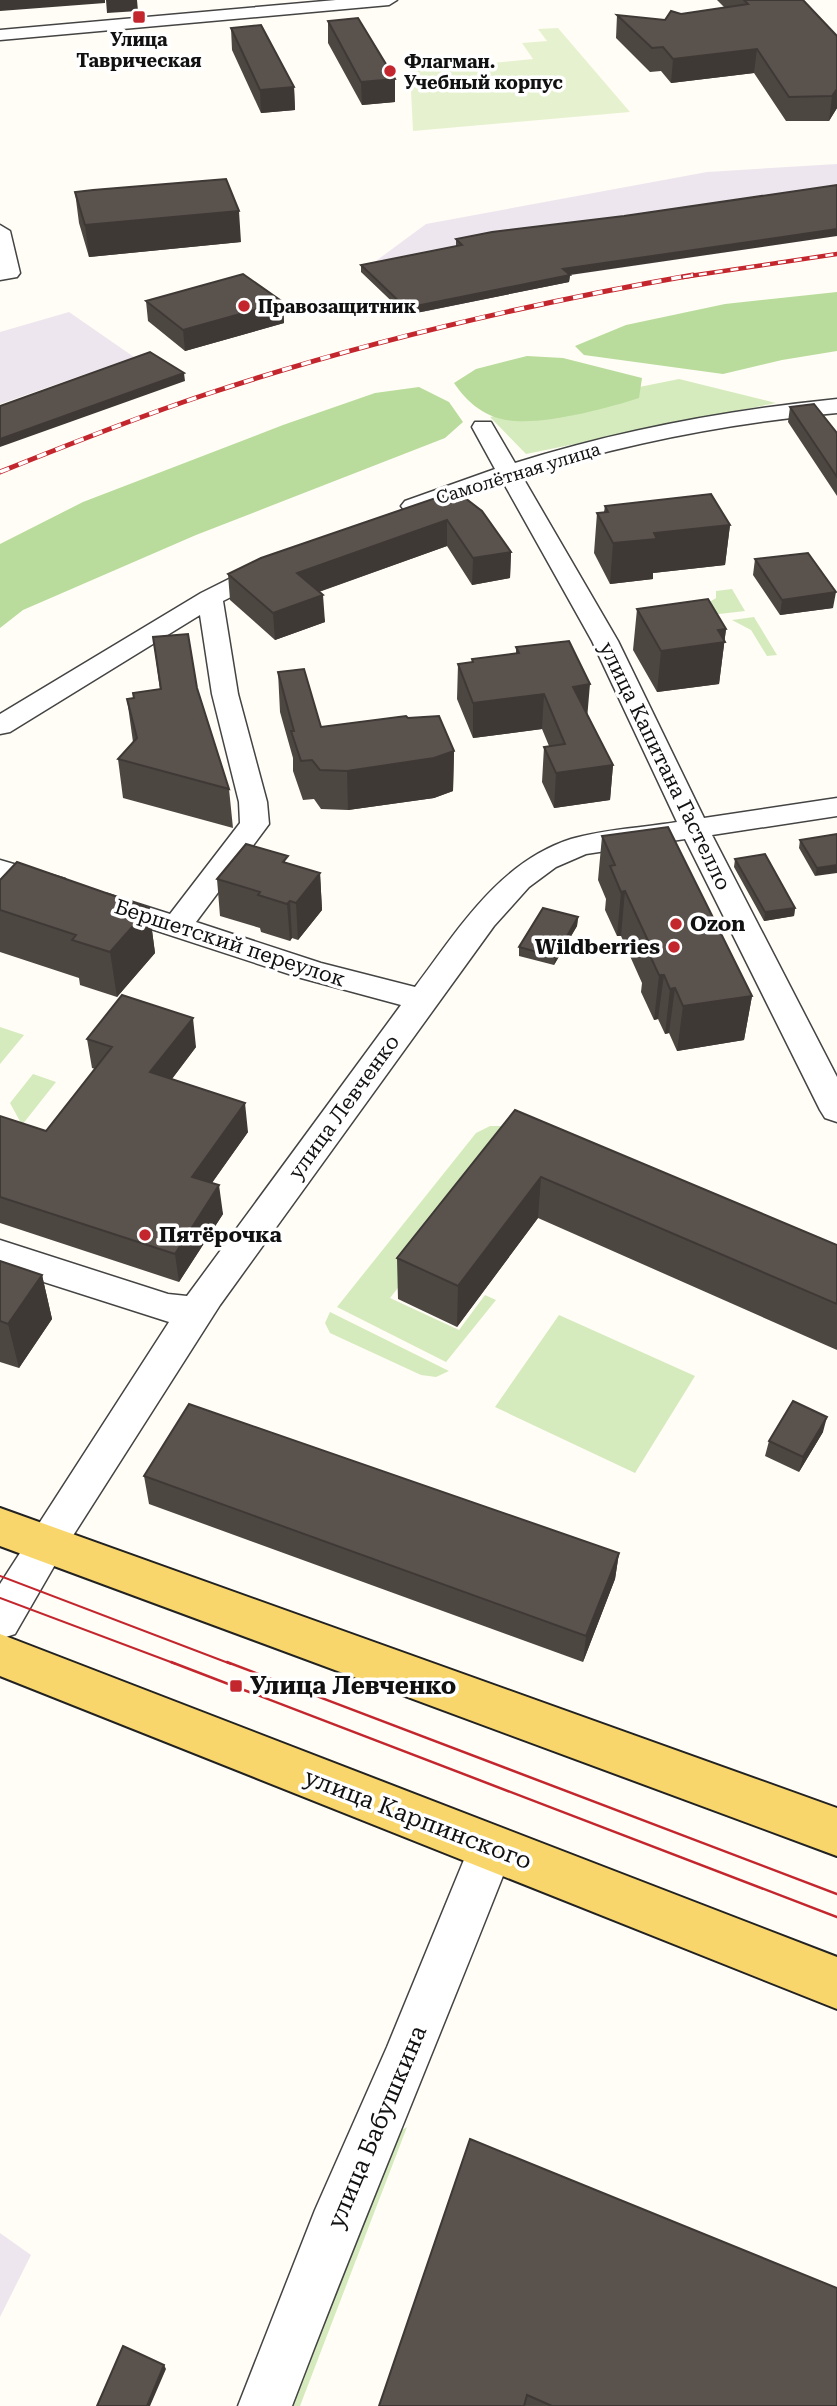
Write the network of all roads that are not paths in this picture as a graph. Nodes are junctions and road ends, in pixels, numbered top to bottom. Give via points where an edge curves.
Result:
1 (185, 0) edge
2 (389, 0) edge
3 (195, 16) junction
4 (0, 35) edge
5 (0, 232) edge
6 (5, 273) edge
7 (837, 406) edge
8 (483, 427) dead end
9 (511, 473) junction
10 (395, 512) edge
11 (296, 556) edge
12 (210, 598) junction
13 (0, 726) edge
14 (837, 807) edge
15 (694, 828) junction
16 (0, 869) edge
17 (177, 926) junction
18 (422, 1000) junction
19 (837, 1110) edge
20 (0, 1254) edge
21 (195, 1312) junction
22 (0, 1527) edge
23 (46, 1544) junction
24 (0, 1620) edge
25 (0, 1655) edge
26 (837, 1832) edge
27 (491, 1848) junction
28 (837, 1983) edge
29 (265, 2406) edge

1 - 3 street
2 - 3 street
3 - 4 street
5 - 6 street
7 - 9 street, Самолётная улица via 674,428
8 - 9 street, улица Капитана Гастелло
9 - 10 street, Самолётная улица
9 - 15 street, улица Капитана Гастелло via 605,641
11 - 12 street
12 - 13 street
12 - 17 street via 225,694 255,824
14 - 15 street, улица Левченко
15 - 18 street, улица Левченко via 580,846 547,860 518,880 483,919
15 - 19 street, улица Капитана Гастелло
16 - 17 street, Бершетский переулок
17 - 18 street, Бершетский переулок via 312,971
18 - 21 street, улица Левченко
20 - 21 street via 168,1308
21 - 23 street, улица Левченко
22 - 23 main road
23 - 24 street, улица Левченко
23 - 26 main road
25 - 27 main road, улица Карпинского
27 - 28 main road, улица Карпинского
27 - 29 street, улица Бабушкина

